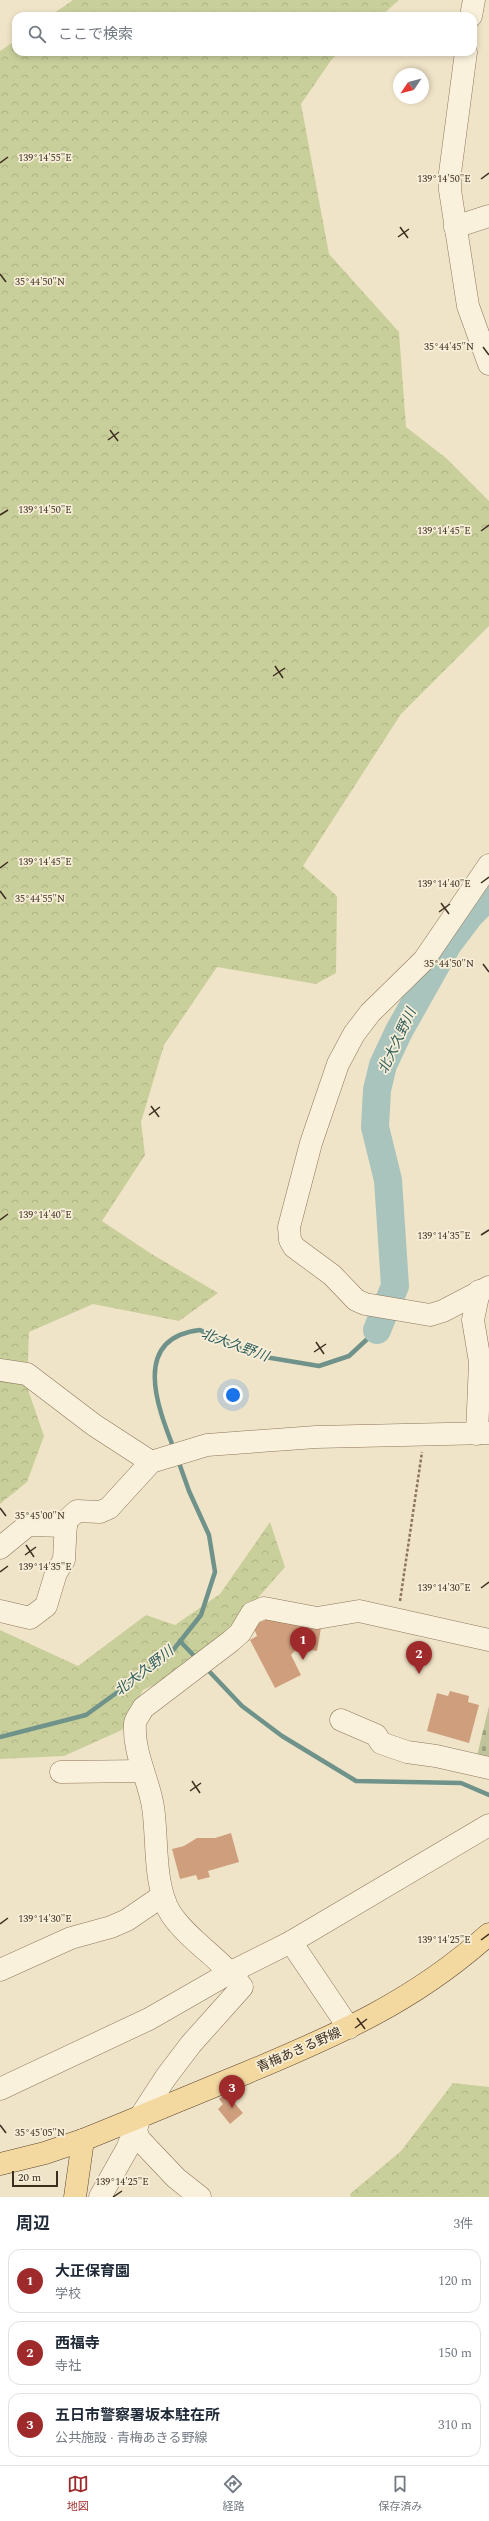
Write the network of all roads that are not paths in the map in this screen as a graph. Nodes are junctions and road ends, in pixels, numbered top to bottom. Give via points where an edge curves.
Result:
1 (474, 0) edge
2 (472, 12) edge
3 (465, 56) edge
4 (489, 216) edge
5 (455, 227) junction
6 (489, 364) edge
7 (489, 865) edge
8 (484, 1289) edge
9 (0, 1370) edge
10 (483, 1434) edge
11 (158, 1460) junction
12 (66, 1526) junction
13 (0, 1548) edge
14 (0, 1611) edge
15 (489, 1640) edge
16 (341, 1720) dead end
17 (489, 1768) edge
18 (143, 1771) junction
19 (61, 1772) dead end
20 (489, 1825) edge
21 (162, 1896) junction
22 (489, 1934) edge
23 (291, 1942) junction
24 (0, 1970) edge
25 (231, 1972) junction
26 (349, 2028) junction
27 (0, 2089) edge
28 (140, 2117) junction
29 (83, 2140) junction
30 (0, 2164) edge
31 (75, 2197) edge
32 (100, 2197) edge
33 (200, 2197) edge

1 - 2 street
3 - 5 street via 450,173
4 - 5 street
5 - 6 street via 468,306
7 - 8 street via 424,960 370,1013 354,1034 338,1064 311,1143 288,1227 294,1247 332,1275 356,1300 366,1304 430,1315 443,1311
8 - 10 street via 472,1320 480,1362
9 - 11 street via 26,1374 94,1425
10 - 11 street via 316,1437 207,1445
11 - 12 street via 109,1508 100,1512 77,1511 66,1521
12 - 13 street via 28,1525
12 - 14 street via 64,1560 56,1573 46,1606 30,1618
15 - 18 street via 359,1611 317,1618 264,1608 252,1613 240,1633 231,1641 143,1708 135,1723 136,1746
16 - 17 street via 376,1735 381,1743 406,1752
18 - 19 street
18 - 21 street via 153,1806
20 - 23 street
21 - 24 street via 122,1922 71,1938
21 - 25 street via 171,1913 188,1934
22 - 26 main road, 青梅あきる野線 via 424,1985 373,2017
23 - 25 street
23 - 26 street
25 - 27 street via 148,2019
25 - 28 street via 242,1987 191,2044
26 - 28 main road, 青梅あきる野線
28 - 29 main road, 青梅あきる野線
28 - 32 street via 127,2148
28 - 33 street via 136,2130 139,2139 176,2178
29 - 30 main road, 青梅あきる野線 via 39,2155
29 - 31 main road

